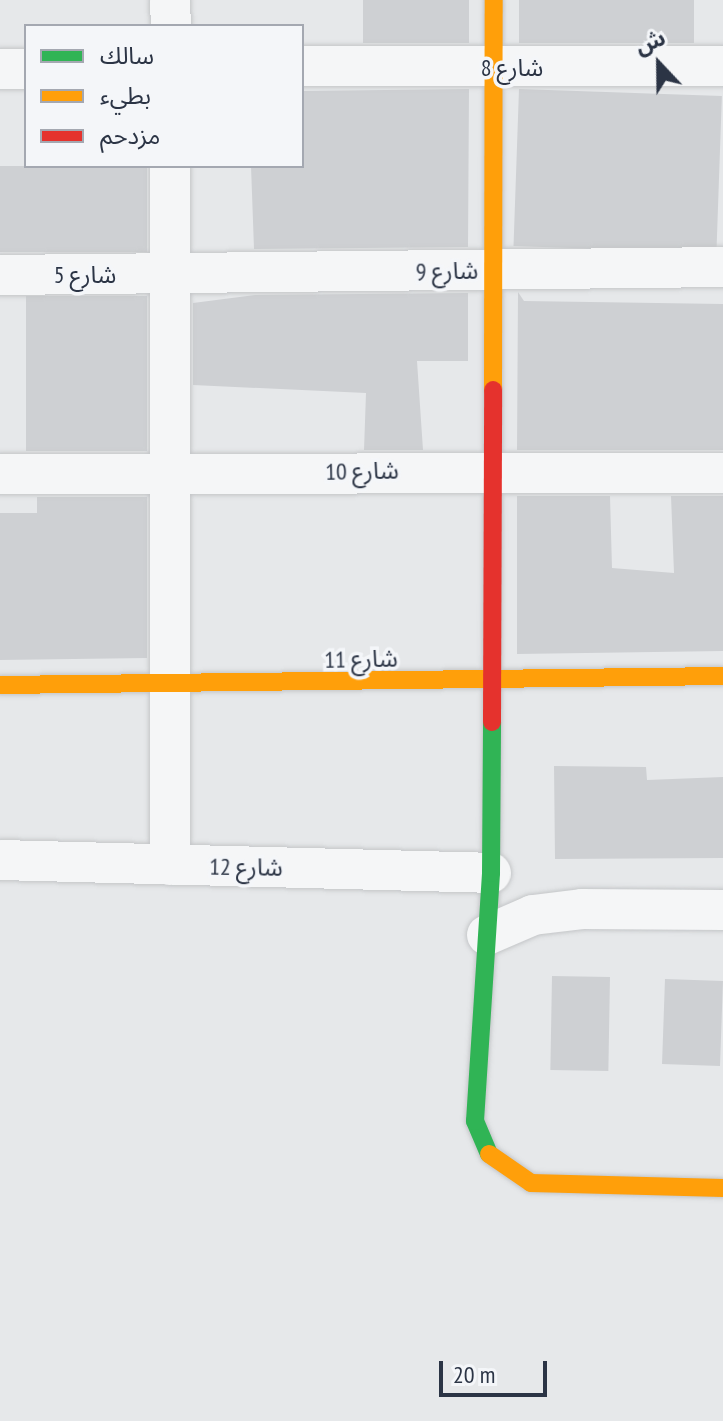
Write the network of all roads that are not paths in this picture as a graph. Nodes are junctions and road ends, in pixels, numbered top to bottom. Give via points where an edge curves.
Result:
1 (170, 0) edge
2 (494, 0) edge
3 (171, 24) edge
4 (304, 66) edge
5 (723, 66) edge
6 (493, 68) junction
7 (0, 69) edge
8 (24, 69) edge
9 (170, 168) edge
10 (723, 267) edge
11 (491, 271) junction
12 (170, 274) junction
13 (0, 275) edge
14 (489, 469) junction
15 (723, 473) edge
16 (0, 474) edge
17 (172, 474) junction
18 (723, 676) edge
19 (494, 682) junction
20 (0, 685) edge
21 (171, 685) junction
22 (0, 860) edge
23 (170, 865) junction
24 (491, 873) junction
25 (723, 910) edge
26 (487, 935) junction
27 (723, 1188) edge

1 - 3 street
2 - 6 street
4 - 6 street, شارع 8
5 - 6 street, شارع 8
6 - 11 street
7 - 8 street
9 - 12 street
10 - 11 street, شارع 9
11 - 12 street, شارع 9
11 - 14 street
12 - 13 street, شارع 5
12 - 17 street
14 - 15 street, شارع 10
14 - 17 street, شارع 10
14 - 19 street
16 - 17 street, شارع 10
17 - 21 street
18 - 19 street, شارع 11
19 - 21 street, شارع 11
19 - 24 street
20 - 21 street, شارع 11
21 - 23 street
22 - 23 street, شارع 12
23 - 24 street, شارع 12
24 - 26 street
25 - 26 street via 582,909 533,915
26 - 27 street via 475,1121 492,1163 531,1183

